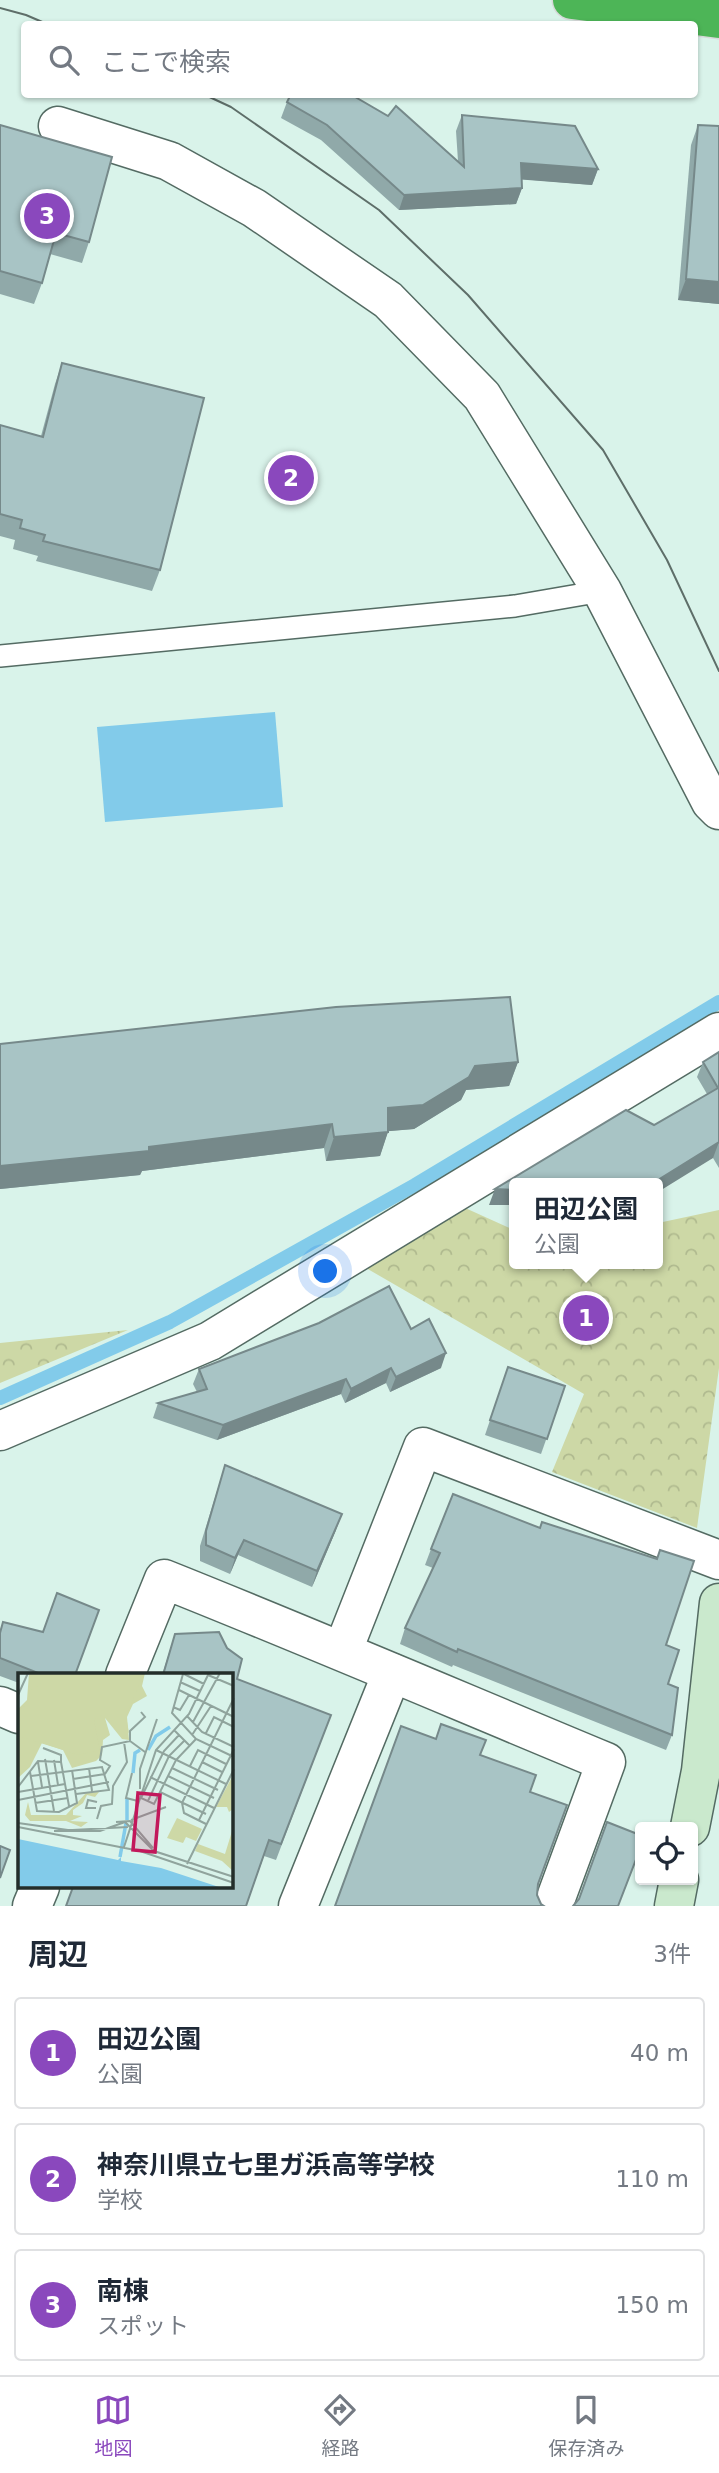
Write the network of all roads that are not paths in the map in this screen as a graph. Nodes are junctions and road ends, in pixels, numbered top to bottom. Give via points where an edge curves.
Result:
1 (572, 0) edge
2 (719, 19) edge
3 (58, 125) dead end
4 (602, 591) junction
5 (0, 656) edge
6 (719, 810) edge
7 (719, 1032) edge
8 (0, 1431) edge
9 (719, 1560) edge
10 (719, 1603) edge
11 (717, 1643) edge
12 (343, 1650) junction
13 (126, 1673) edge
14 (392, 1673) junction
15 (0, 1706) edge
16 (18, 1714) edge
17 (691, 1822) edge
18 (678, 1885) edge
19 (40, 1888) edge
20 (32, 1906) edge
21 (298, 1906) edge
22 (553, 1906) edge
23 (674, 1906) edge

1 - 2 highway
3 - 4 street via 169,161 254,208 388,300 482,396
4 - 5 lane via 515,606
4 - 6 street
7 - 8 street via 210,1341
9 - 12 street via 423,1447
10 - 11 street
11 - 17 street
12 - 13 street via 164,1579
12 - 14 street
14 - 21 street
14 - 22 street via 606,1762
15 - 16 street
18 - 23 street
19 - 20 street

